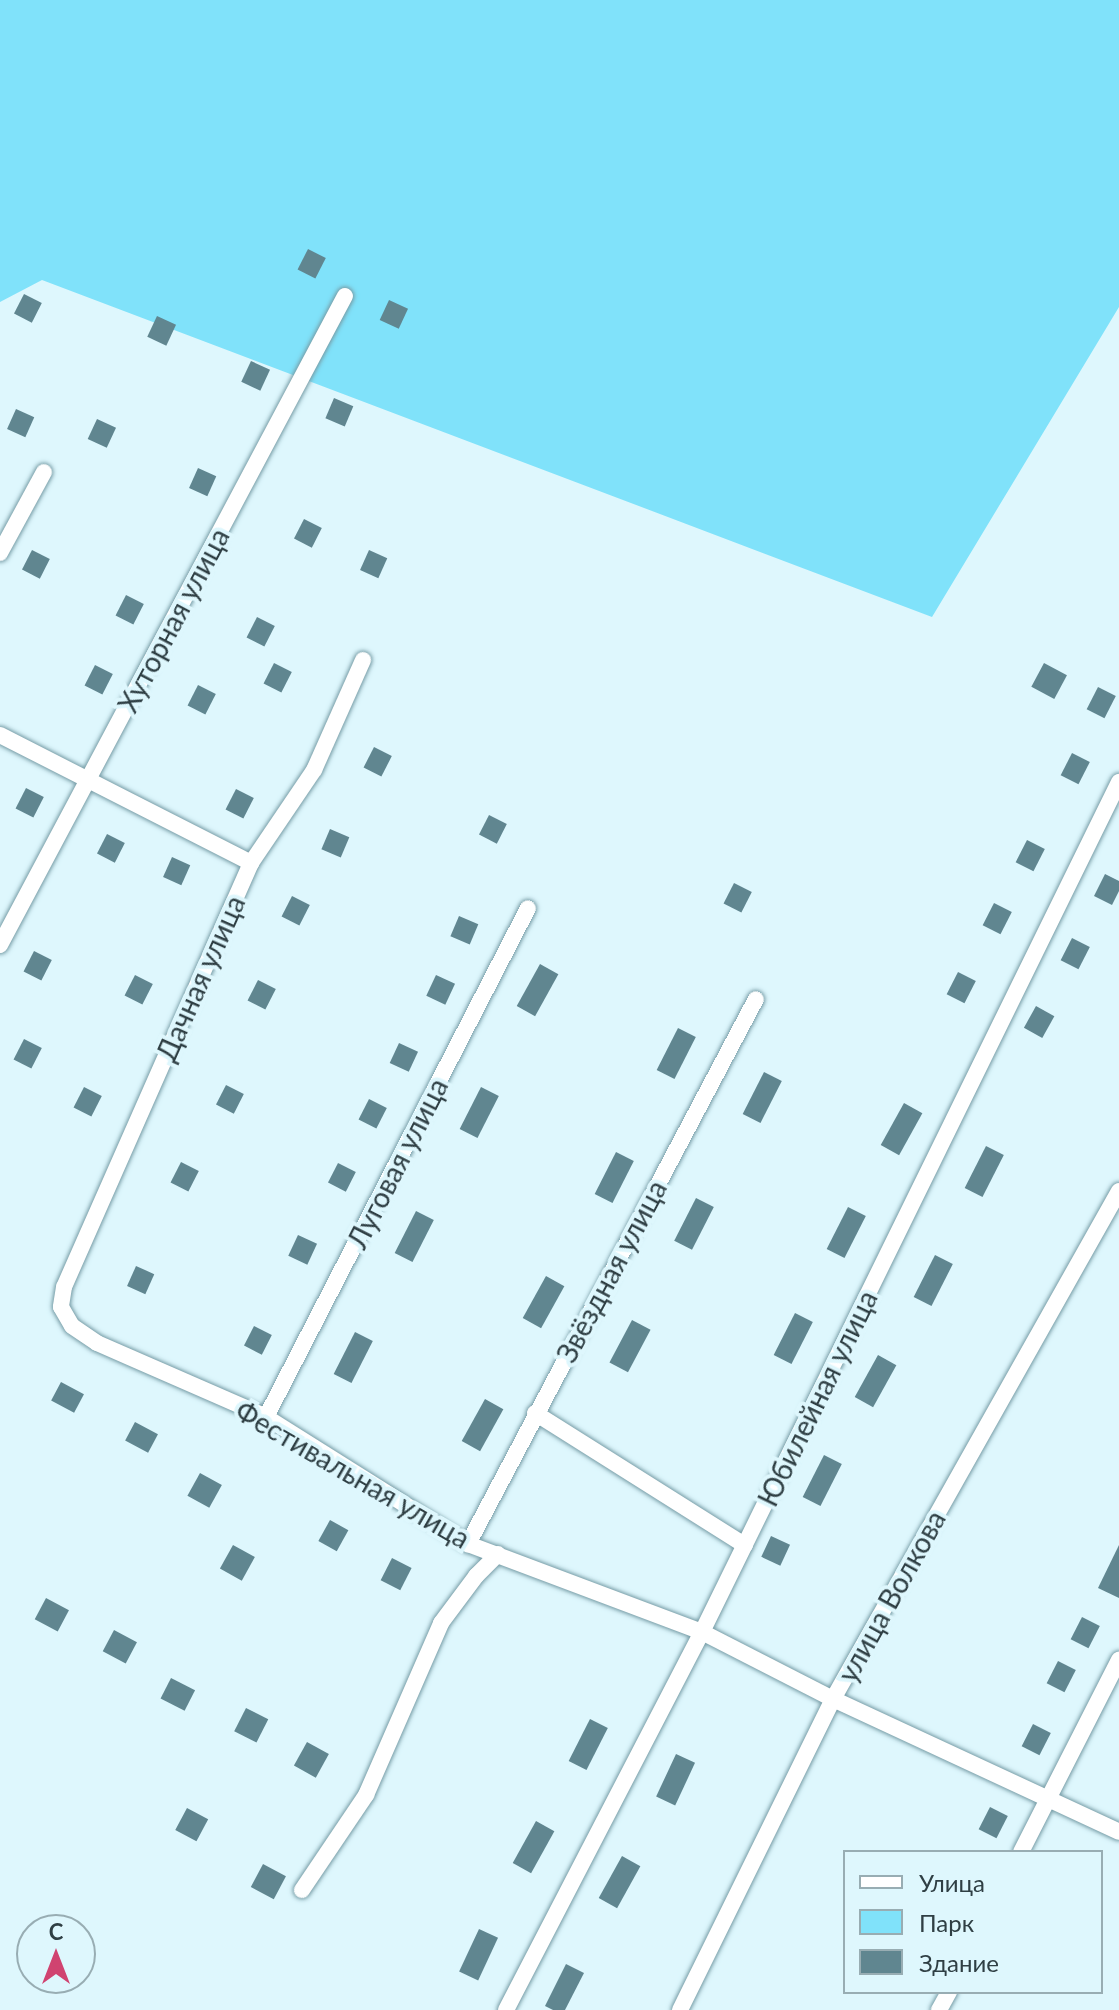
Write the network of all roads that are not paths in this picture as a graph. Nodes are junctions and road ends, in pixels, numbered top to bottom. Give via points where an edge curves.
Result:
1 (345, 296) dead end
2 (44, 472) dead end
3 (0, 553) edge
4 (363, 660) dead end
5 (0, 735) edge
6 (89, 779) junction
7 (1119, 782) edge
8 (251, 863) junction
9 (528, 908) dead end
10 (0, 945) edge
11 (756, 999) dead end
12 (1119, 1191) edge
13 (61, 1307) joint
14 (535, 1413) junction
15 (266, 1417) junction
16 (468, 1544) junction
17 (745, 1545) junction
18 (498, 1554) junction
19 (702, 1632) junction
20 (1119, 1660) edge
21 (833, 1699) junction
22 (1048, 1799) junction
23 (1119, 1832) edge
24 (1022, 1850) edge
25 (302, 1890) dead end
26 (506, 2010) edge
27 (680, 2010) edge

1 - 6 street, Хуторная улица
2 - 3 street
4 - 8 street, Дачная улица via 314,770
5 - 6 street
6 - 8 street
6 - 10 street, Хуторная улица
7 - 17 street, Юбилейная улица
8 - 13 street, Дачная улица via 64,1287
9 - 15 street, Луговая улица
11 - 14 street, Звёздная улица
12 - 21 street, улица Волкова
13 - 15 street, Фестивальная улица via 72,1326 97,1343
14 - 16 street, Звёздная улица
14 - 17 street
15 - 16 street, Фестивальная улица
16 - 18 street, Фестивальная улица
17 - 19 street, Юбилейная улица
18 - 19 street, Фестивальная улица
18 - 25 street via 441,1623 366,1795
19 - 21 street, Фестивальная улица
19 - 26 street, Юбилейная улица
20 - 22 street
21 - 22 street, Фестивальная улица
21 - 27 street, улица Волкова
22 - 23 street, Фестивальная улица
22 - 24 street

